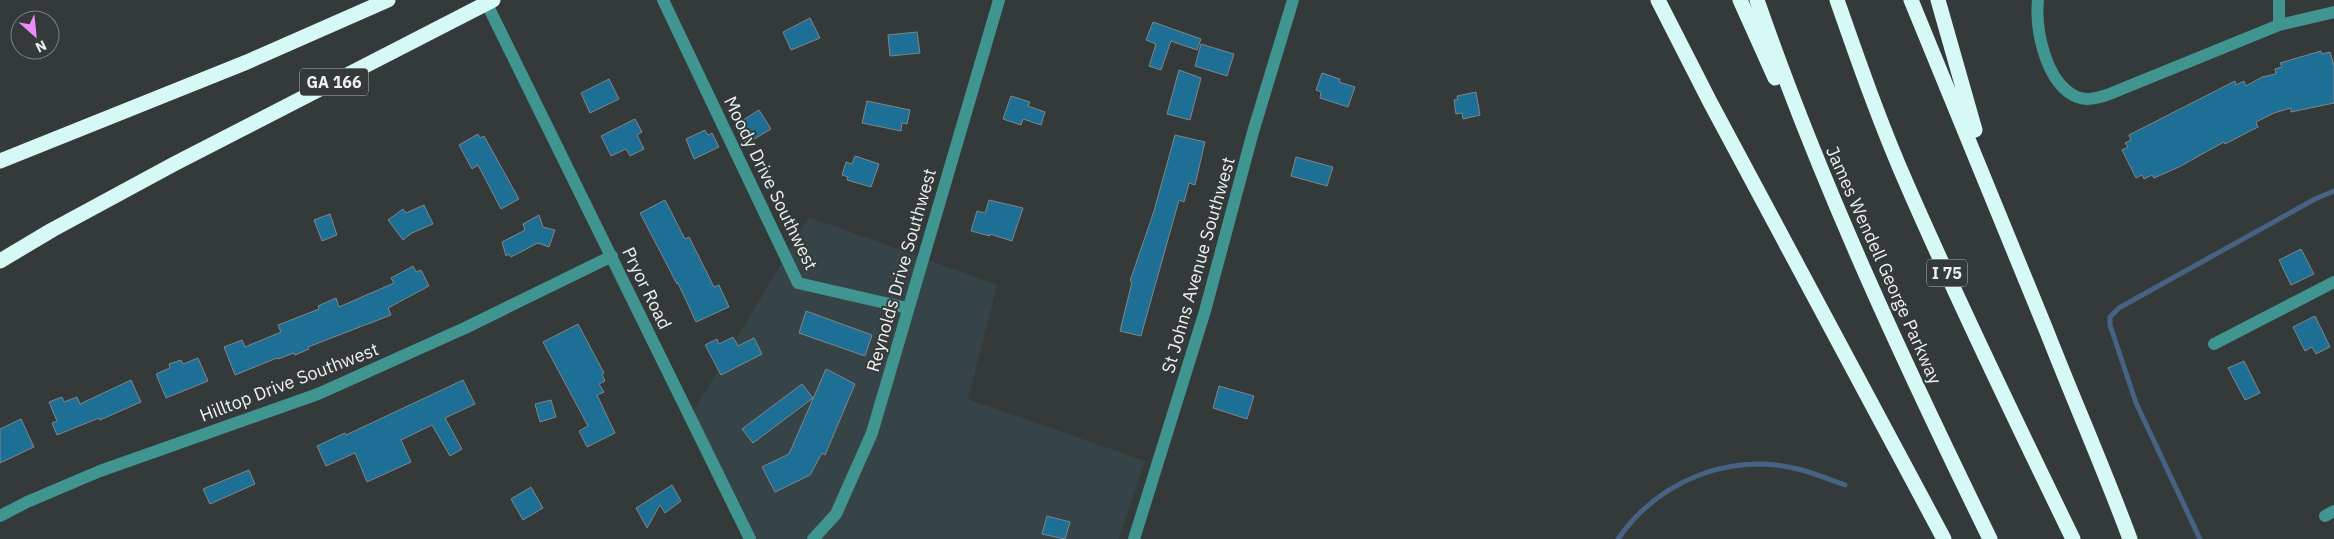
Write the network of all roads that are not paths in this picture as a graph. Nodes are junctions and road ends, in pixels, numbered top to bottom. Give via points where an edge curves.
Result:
1 (388, 0) edge
2 (485, 0) edge
3 (493, 0) edge
4 (662, 0) edge
5 (998, 0) edge
6 (1293, 0) edge
7 (1649, 0) edge
8 (1658, 0) edge
9 (1740, 0) edge
10 (1757, 0) edge
11 (1837, 0) edge
12 (1911, 0) edge
13 (1938, 0) edge
14 (2038, 0) edge
15 (2279, 0) edge
16 (2334, 12) edge
17 (2279, 25) junction
18 (1710, 102) junction
19 (0, 161) edge
20 (1993, 194) junction
21 (1848, 234) junction
22 (612, 256) junction
23 (0, 261) edge
24 (2334, 282) edge
25 (908, 308) junction
26 (2214, 344) dead end
27 (0, 516) edge
28 (750, 539) edge
29 (813, 539) edge
30 (1134, 539) edge
31 (1944, 539) edge
32 (1990, 539) edge
33 (2073, 539) edge
34 (2130, 539) edge

1 - 19 highway via 247,62
2 - 22 street, Pryor Road
3 - 23 highway, GA 166 via 174,164
4 - 25 street, Moody Drive Southwest via 798,283
5 - 25 street, Reynolds Drive Southwest
6 - 30 street, St Johns Avenue Southwest via 1252,132 1205,311
7 - 18 highway
8 - 18 highway
9 - 21 highway
10 - 21 highway, James Wendell George Parkway
11 - 33 highway, I 75 via 1907,186
12 - 20 highway
13 - 20 highway
14 - 17 street via 2041,41 2052,73 2062,87 2077,97 2092,99
15 - 17 street
16 - 17 street
18 - 31 highway
20 - 34 highway
21 - 32 highway, James Wendell George Parkway
22 - 27 street, Hilltop Drive Southwest via 465,328 318,394 100,472
22 - 28 street, Pryor Road
24 - 26 street
25 - 29 street, Reynolds Drive Southwest via 872,433 836,514

